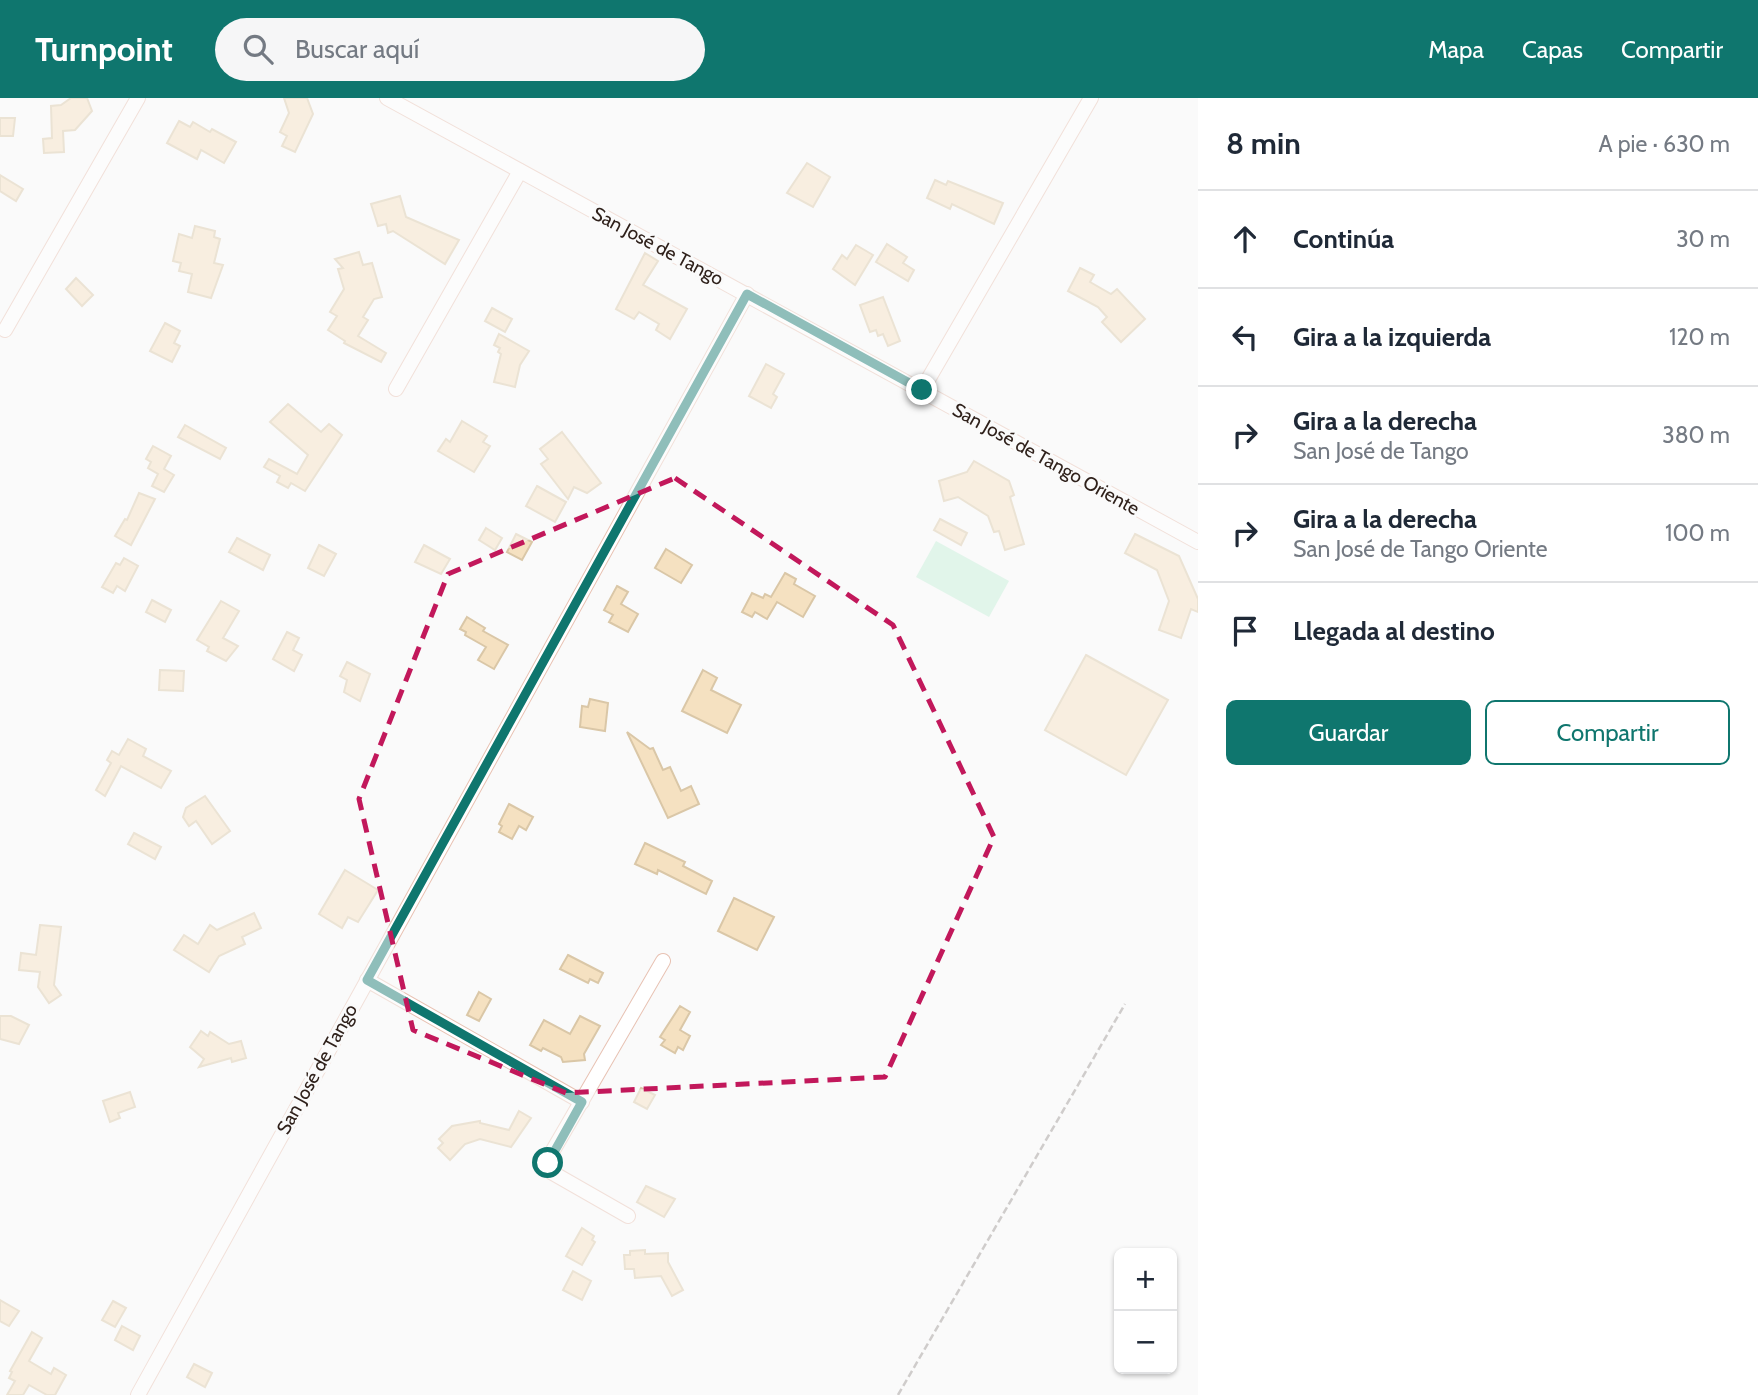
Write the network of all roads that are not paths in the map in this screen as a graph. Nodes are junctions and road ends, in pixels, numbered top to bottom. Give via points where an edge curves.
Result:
1 (138, 98) edge
2 (387, 98) edge
3 (1090, 98) edge
4 (520, 172) junction
5 (747, 294) junction
6 (5, 330) dead end
7 (396, 389) dead end
8 (922, 390) junction
9 (1198, 542) edge
10 (663, 961) dead end
11 (367, 980) junction
12 (582, 1102) junction
13 (628, 1216) dead end
14 (138, 1395) edge

1 - 6 street
2 - 4 street, San José de Tango
3 - 8 street
4 - 5 street, San José de Tango
4 - 7 street
5 - 8 street, San José de Tango Oriente
5 - 11 street, San José de Tango
8 - 9 street, San José de Tango Oriente
10 - 12 street
11 - 12 street
11 - 14 street, San José de Tango
12 - 13 street via 548,1158 548,1168

